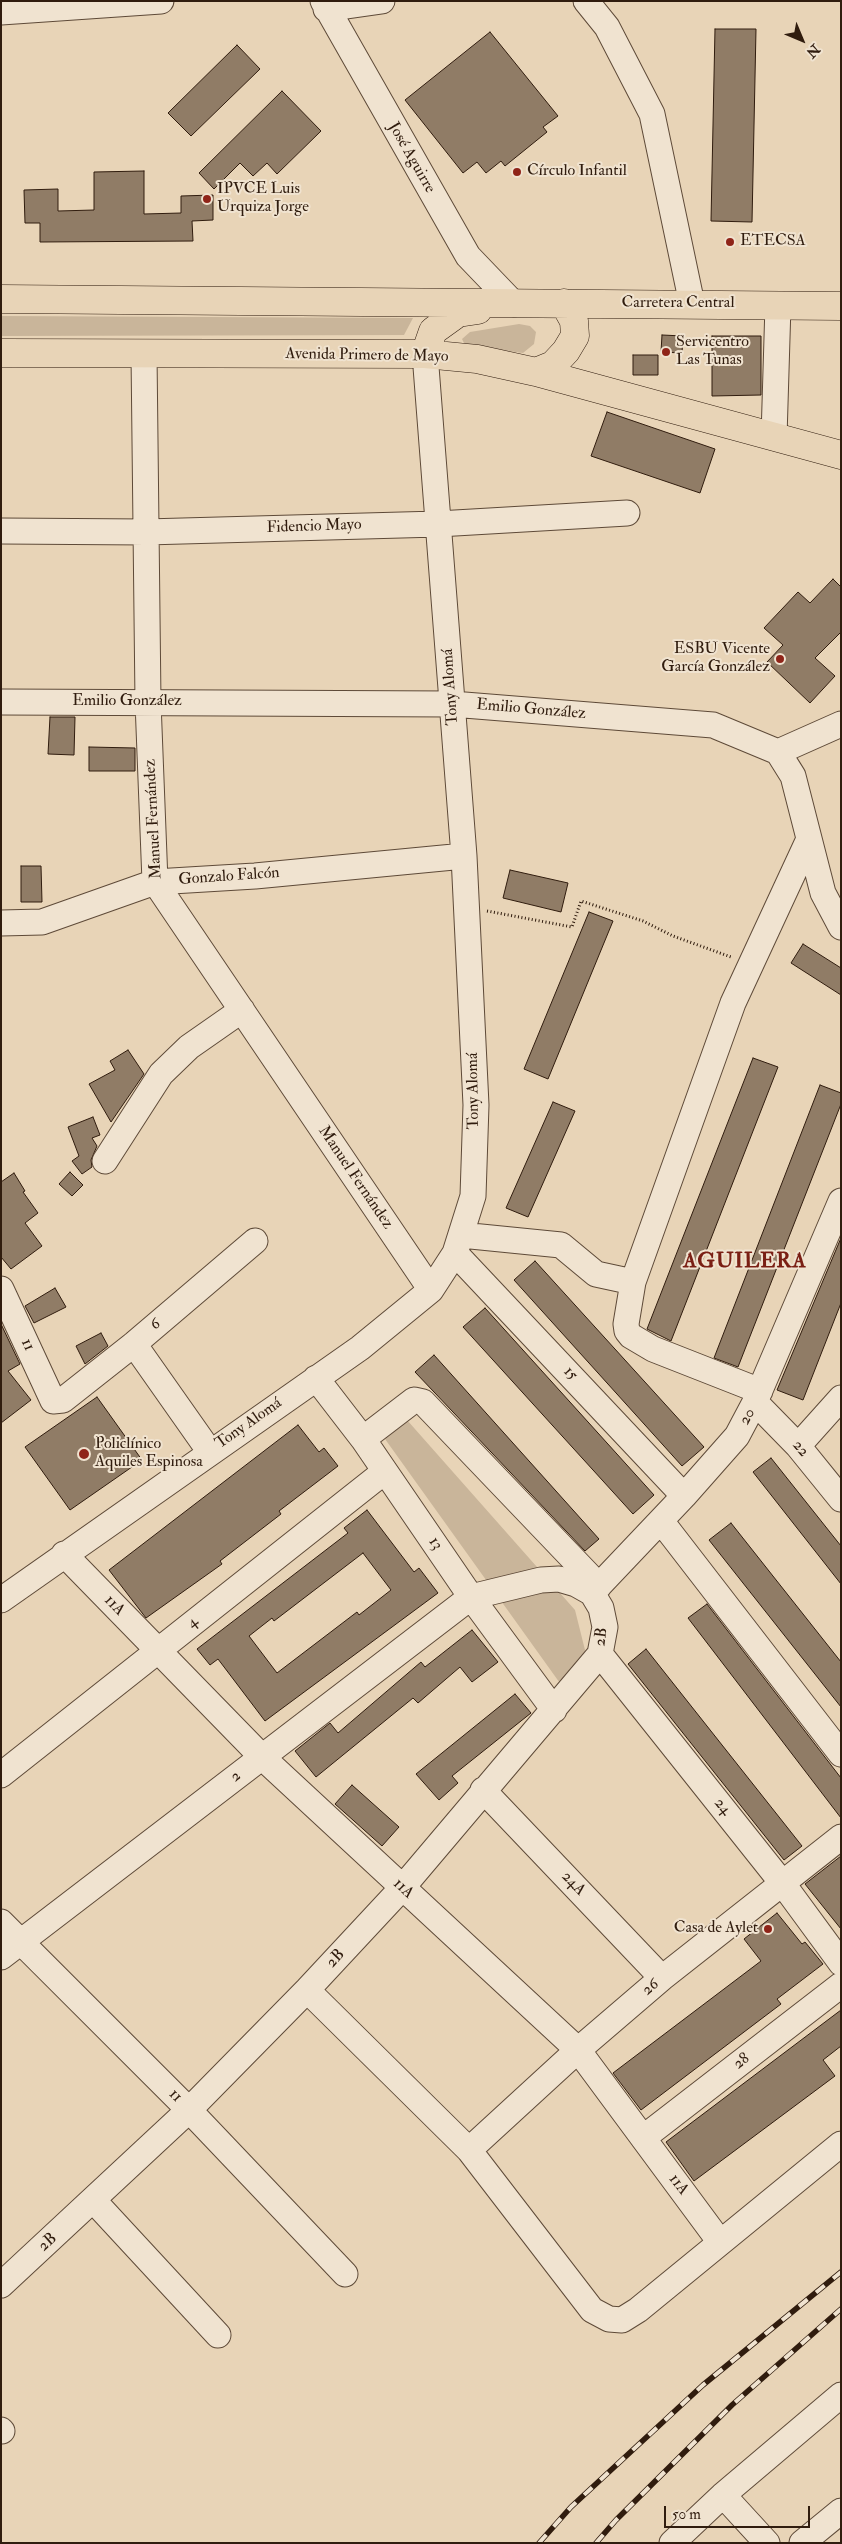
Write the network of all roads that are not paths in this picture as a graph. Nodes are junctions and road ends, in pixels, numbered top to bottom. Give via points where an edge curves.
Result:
1 (161, 1) edge
2 (382, 1) edge
3 (586, 1) edge
4 (324, 5) edge
5 (1, 12) edge
6 (1, 299) edge
7 (564, 303) junction
8 (514, 304) junction
9 (692, 304) junction
10 (778, 305) junction
11 (841, 306) edge
12 (1, 353) edge
13 (144, 354) junction
14 (425, 354) junction
15 (536, 372) junction
16 (774, 437) junction
17 (841, 455) edge
18 (627, 513) dead end
19 (438, 524) junction
20 (1, 531) edge
21 (146, 532) junction
22 (1, 702) edge
23 (148, 702) junction
24 (452, 704) junction
25 (841, 724) edge
26 (778, 752) junction
27 (809, 839) junction
28 (464, 856) junction
29 (155, 882) junction
30 (832, 886) edge
31 (1, 923) edge
32 (841, 927) edge
33 (242, 1010) junction
34 (105, 1161) dead end
35 (841, 1201) edge
36 (255, 1241) dead end
37 (458, 1244) junction
38 (633, 1282) junction
39 (1, 1290) edge
40 (431, 1290) junction
41 (134, 1344) junction
42 (316, 1378) junction
43 (758, 1396) junction
44 (841, 1398) edge
45 (53, 1401) joint
46 (363, 1439) junction
47 (798, 1446) junction
48 (210, 1452) junction
49 (384, 1472) junction
50 (684, 1496) junction
51 (841, 1499) edge
52 (661, 1521) junction
53 (64, 1554) junction
54 (596, 1589) junction
55 (471, 1597) junction
56 (1, 1600) edge
57 (157, 1652) junction
58 (600, 1654) junction
59 (554, 1710) junction
60 (841, 1754) edge
61 (262, 1757) junction
62 (1, 1775) edge
63 (483, 1790) junction
64 (841, 1837) edge
65 (783, 1884) junction
66 (402, 1888) junction
67 (1, 1922) edge
68 (22, 1942) junction
69 (1, 1957) edge
70 (841, 1963) edge
71 (662, 1978) junction
72 (841, 1985) edge
73 (307, 1990) junction
74 (578, 2050) junction
75 (189, 2110) junction
76 (643, 2138) junction
77 (841, 2144) edge
78 (469, 2150) junction
79 (94, 2201) junction
80 (720, 2242) junction
81 (345, 2274) dead end
82 (1, 2285) edge
83 (218, 2335) dead end
84 (841, 2396) edge
85 (723, 2495) junction
86 (841, 2511) edge
87 (672, 2543) edge
88 (767, 2543) edge
89 (802, 2543) edge

1 - 5 street
2 - 4 street
3 - 9 street via 606,27 652,114
4 - 8 street, José Aguirre via 468,256
6 - 8 main road
7 - 8 main road, Carretera Central
7 - 9 main road, Carretera Central
7 - 15 main road via 574,321 575,336 553,365
8 - 14 main road via 458,313 433,331
9 - 10 main road, Carretera Central
10 - 11 main road, Carretera Central
10 - 16 street
12 - 13 main road, Avenida Primero de Mayo
13 - 14 main road, Avenida Primero de Mayo
13 - 21 street, Manuel Fernández
14 - 15 main road, Avenida Primero de Mayo via 477,359
14 - 19 street, Tony Alomá
15 - 16 main road, Avenida Primero de Mayo
16 - 17 main road, Avenida Primero de Mayo
18 - 19 street, Fidencio Mayo
19 - 21 street, Fidencio Mayo
19 - 24 street, Tony Alomá
20 - 21 street, Fidencio Mayo
21 - 23 street, Manuel Fernández
22 - 23 street, Emilio González
23 - 24 street, Emilio González
23 - 29 street, Manuel Fernández
24 - 26 street, Emilio González via 713,725
24 - 28 street, Tony Alomá
25 - 26 street
26 - 27 street via 792,776
27 - 30 street
27 - 38 street via 733,1003
28 - 29 street, Gonzalo Falcón
28 - 37 street, Tony Alomá via 476,1105 473,1196
29 - 31 street, Gonzalo Falcón via 42,922
29 - 33 street, Manuel Fernández
30 - 32 street
33 - 34 street via 190,1047 161,1074
33 - 40 street, Manuel Fernández
35 - 43 street, 20
36 - 41 street, 6
37 - 38 street via 561,1245 596,1274
37 - 40 street, Tony Alomá
37 - 50 street, 15
38 - 43 street via 626,1324 631,1336 652,1349
39 - 45 street, 11
40 - 42 street, Tony Alomá via 360,1348
41 - 45 street, 6 via 63,1400
41 - 48 street
42 - 46 street, 13
42 - 48 street, Tony Alomá
43 - 47 street, 22
43 - 50 street, 20 via 737,1436
44 - 47 street
46 - 49 street, 13
46 - 54 street, 2B via 414,1400 423,1402
47 - 51 street, 22
48 - 53 street, Tony Alomá
49 - 55 street, 13
49 - 57 street, 4
50 - 52 street, 20
52 - 54 street, 20
52 - 60 street
53 - 56 street, Tony Alomá
53 - 57 street, 11A
54 - 55 street via 559,1579 541,1580
54 - 58 street, 2B via 605,1627
55 - 59 street, 13
55 - 61 street, 2
57 - 61 street, 11A
57 - 62 street, 4
58 - 59 street, 2B
58 - 65 street, 24
59 - 63 street, 2B
61 - 66 street, 11A
61 - 68 street, 2
63 - 66 street, 2B
63 - 71 street, 24A
64 - 65 street, 26
65 - 70 street, 24
65 - 71 street, 26
66 - 73 street, 2B
66 - 74 street, 11A
67 - 68 street, 11
68 - 69 street, 2
68 - 75 street, 11
71 - 74 street, 26
72 - 76 street, 28
73 - 75 street, 2B
73 - 78 street
74 - 76 street, 11A
74 - 78 street, 26
75 - 79 street, 2B
75 - 81 street, 11
76 - 80 street, 11A
77 - 80 street
78 - 80 street via 592,2310 609,2319 622,2320 638,2310
79 - 82 street, 2B
79 - 83 street
84 - 85 street
85 - 87 street
85 - 88 street
86 - 89 street

